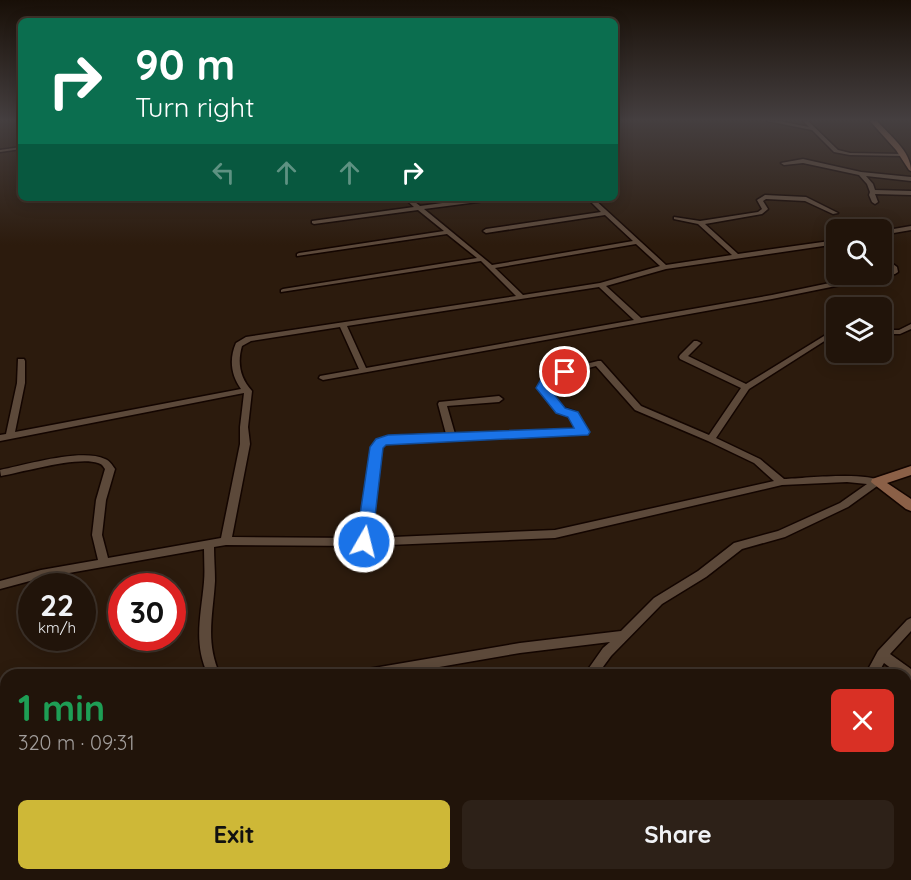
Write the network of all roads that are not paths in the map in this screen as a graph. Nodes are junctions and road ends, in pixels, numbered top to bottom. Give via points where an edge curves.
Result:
1 (808, 162) edge
2 (809, 162) edge
3 (784, 164) dead end
4 (861, 174) junction
5 (911, 179) edge
6 (873, 192) junction
7 (911, 193) edge
8 (411, 201) edge
9 (444, 201) edge
10 (593, 201) edge
11 (875, 202) dead end
12 (420, 207) junction
13 (604, 213) junction
14 (835, 213) dead end
15 (676, 218) dead end
16 (314, 222) dead end
17 (700, 223) junction
18 (911, 228) edge
19 (486, 231) dead end
20 (447, 232) junction
21 (892, 232) edge
22 (637, 242) junction
23 (826, 244) edge
24 (298, 255) dead end
25 (737, 257) junction
26 (482, 259) junction
27 (491, 267) junction
28 (665, 267) junction
29 (601, 285) junction
30 (826, 285) edge
31 (283, 291) dead end
32 (521, 297) junction
33 (639, 320) junction
34 (343, 326) junction
35 (911, 326) edge
36 (892, 332) edge
37 (826, 337) edge
38 (697, 343) dead end
39 (21, 361) dead end
40 (363, 370) junction
41 (323, 378) dead end
42 (746, 387) junction
43 (246, 390) junction
44 (499, 399) dead end
45 (10, 436) junction
46 (451, 437) junction
47 (0, 438) edge
48 (711, 439) junction
49 (911, 470) edge
50 (1, 473) edge
51 (782, 482) junction
52 (877, 482) junction
53 (911, 506) edge
54 (226, 541) junction
55 (364, 542) junction
56 (209, 545) junction
57 (104, 563) junction
58 (0, 585) edge
59 (911, 623) edge
60 (624, 634) junction
61 (882, 655) junction
62 (211, 669) edge
63 (397, 669) edge
64 (594, 669) edge
65 (874, 669) edge
66 (901, 669) edge

1 - 3 street
2 - 4 street
4 - 5 street
4 - 6 street
6 - 7 street
6 - 11 street
8 - 12 street
9 - 12 street
10 - 13 street
12 - 16 street
12 - 20 street
13 - 19 street
13 - 22 street
14 - 17 street via 810,200 765,197 760,200 765,210 760,213
15 - 17 street
17 - 25 street
18 - 21 street
20 - 24 street
20 - 26 street
22 - 27 street
22 - 28 street
23 - 25 street
25 - 28 street
26 - 27 street
26 - 31 street
27 - 32 street
28 - 29 street
29 - 32 street
29 - 33 street
30 - 33 street
32 - 34 street
33 - 40 street
34 - 40 street
34 - 43 street via 263,336 239,345 235,355 239,383
35 - 36 street
37 - 42 street
38 - 42 street via 683,357
39 - 45 street via 21,383
40 - 41 street
42 - 48 street
43 - 45 street
43 - 54 street via 245,444
44 - 46 street via 442,404
45 - 47 street
46 - 48 street via 583,432 573,414 561,410 542,388 548,376 598,363 638,408
46 - 55 street via 388,439 376,447
48 - 51 street via 758,461
49 - 52 street
50 - 57 street via 77,459 101,460 108,465 97,535
51 - 52 street
51 - 55 street via 555,534
52 - 53 street
52 - 60 street via 844,505 781,534 738,546 658,601
54 - 55 street
54 - 56 street
56 - 57 street
56 - 62 street via 203,628
57 - 58 street
59 - 61 street
60 - 63 street
60 - 64 street
61 - 65 street
61 - 66 street

